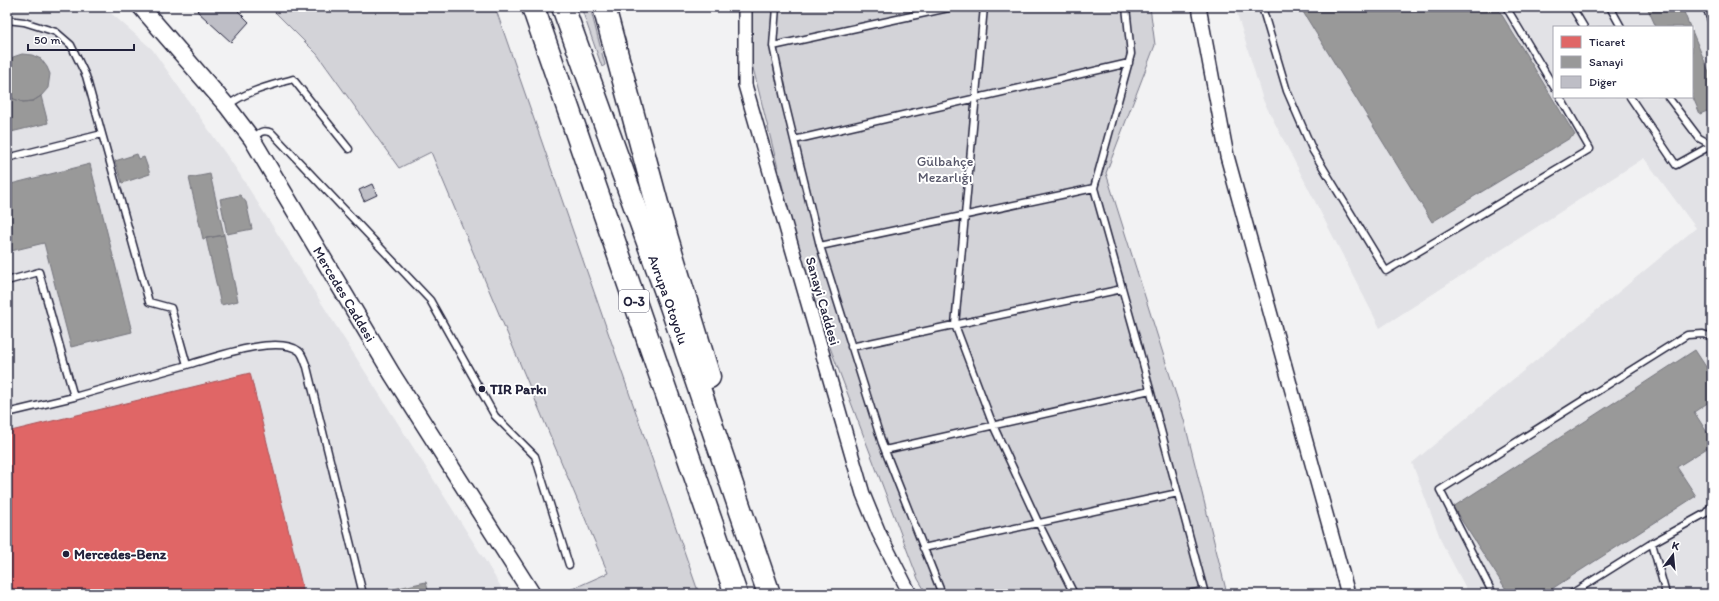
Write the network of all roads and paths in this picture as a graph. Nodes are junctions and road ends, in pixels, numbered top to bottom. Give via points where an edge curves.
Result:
1 (141, 7) edge
2 (533, 7) edge
3 (563, 7) edge
4 (604, 7) edge
5 (745, 7) edge
6 (776, 7) edge
7 (953, 7) edge
8 (984, 7) edge
9 (1126, 7) edge
10 (1199, 7) edge
11 (1262, 7) edge
12 (1506, 7) edge
13 (1572, 7) edge
14 (1610, 7) edge
15 (1706, 7) edge
16 (7, 20) edge
17 (1712, 23) edge
18 (1583, 26) edge
19 (1620, 26) edge
20 (774, 46) junction
21 (1129, 63) junction
22 (1553, 85) edge
23 (1561, 98) edge
24 (1631, 98) edge
25 (1669, 98) edge
26 (974, 100) junction
27 (227, 106) junction
28 (102, 134) junction
29 (252, 139) junction
30 (794, 140) junction
31 (1712, 145) edge
32 (349, 149) dead end
33 (7, 158) edge
34 (1094, 188) junction
35 (966, 215) junction
36 (820, 246) junction
37 (7, 281) edge
38 (1122, 289) junction
39 (955, 325) junction
40 (1712, 337) edge
41 (851, 347) junction
42 (187, 365) junction
43 (1150, 390) junction
44 (74, 397) junction
45 (7, 413) edge
46 (993, 425) junction
47 (885, 450) junction
48 (721, 454) junction
49 (1178, 493) junction
50 (1712, 505) edge
51 (1038, 522) junction
52 (1652, 543) junction
53 (923, 548) junction
54 (569, 565) dead end
55 (1204, 592) edge
56 (363, 594) edge
57 (532, 594) edge
58 (736, 594) edge
59 (769, 594) edge
60 (910, 594) edge
61 (942, 594) edge
62 (1074, 594) edge
63 (1187, 594) edge
64 (1348, 594) edge
65 (1493, 594) edge
66 (1571, 594) edge
67 (1666, 594) edge

1 - 27 street, Mercedes Caddesi
2 - 58 highway, O-3
3 - 48 highway, Avrupa Otoyolu / O-3 via 671,306
4 - 48 highway via 662,222 703,354 716,405
5 - 60 street, Sanayi Caddesi via 744,85 863,494 879,533
6 - 20 lane
7 - 20 lane
8 - 26 lane
9 - 21 lane via 1131,54
10 - 64 street via 1227,156
11 - 23 lane via 1287,90 1313,151 1386,271 1590,149
12 - 22 lane
13 - 18 lane
14 - 19 lane
15 - 17 lane
16 - 28 lane via 24,22 56,32 72,45 86,76
20 - 30 lane
21 - 26 lane
21 - 34 lane
24 - 31 lane via 1676,165
25 - 31 lane via 1699,138
26 - 30 lane
26 - 35 lane
27 - 29 street, Mercedes Caddesi
27 - 32 lane via 238,97 293,79
28 - 33 lane
28 - 42 lane via 149,302 170,308
29 - 54 lane via 261,131 272,133 430,300 495,416 535,456
29 - 57 street, Mercedes Caddesi via 392,374
30 - 36 lane
34 - 35 lane
34 - 38 lane
35 - 36 lane
35 - 39 lane
36 - 41 lane
37 - 44 lane via 39,272
38 - 39 lane
38 - 43 lane
39 - 41 lane
39 - 46 lane
40 - 65 lane via 1703,334 1687,335 1440,490
41 - 47 lane
42 - 44 lane
42 - 56 lane via 261,345 289,346 300,352 307,368
43 - 46 lane
43 - 49 lane
44 - 45 lane
46 - 47 lane
46 - 51 lane
47 - 53 lane
48 - 59 highway, Avrupa Otoyolu / O-3
49 - 51 lane
49 - 55 lane
50 - 52 lane via 1706,513
51 - 53 lane
51 - 62 lane
52 - 66 lane
52 - 67 lane
53 - 61 lane
55 - 63 lane

